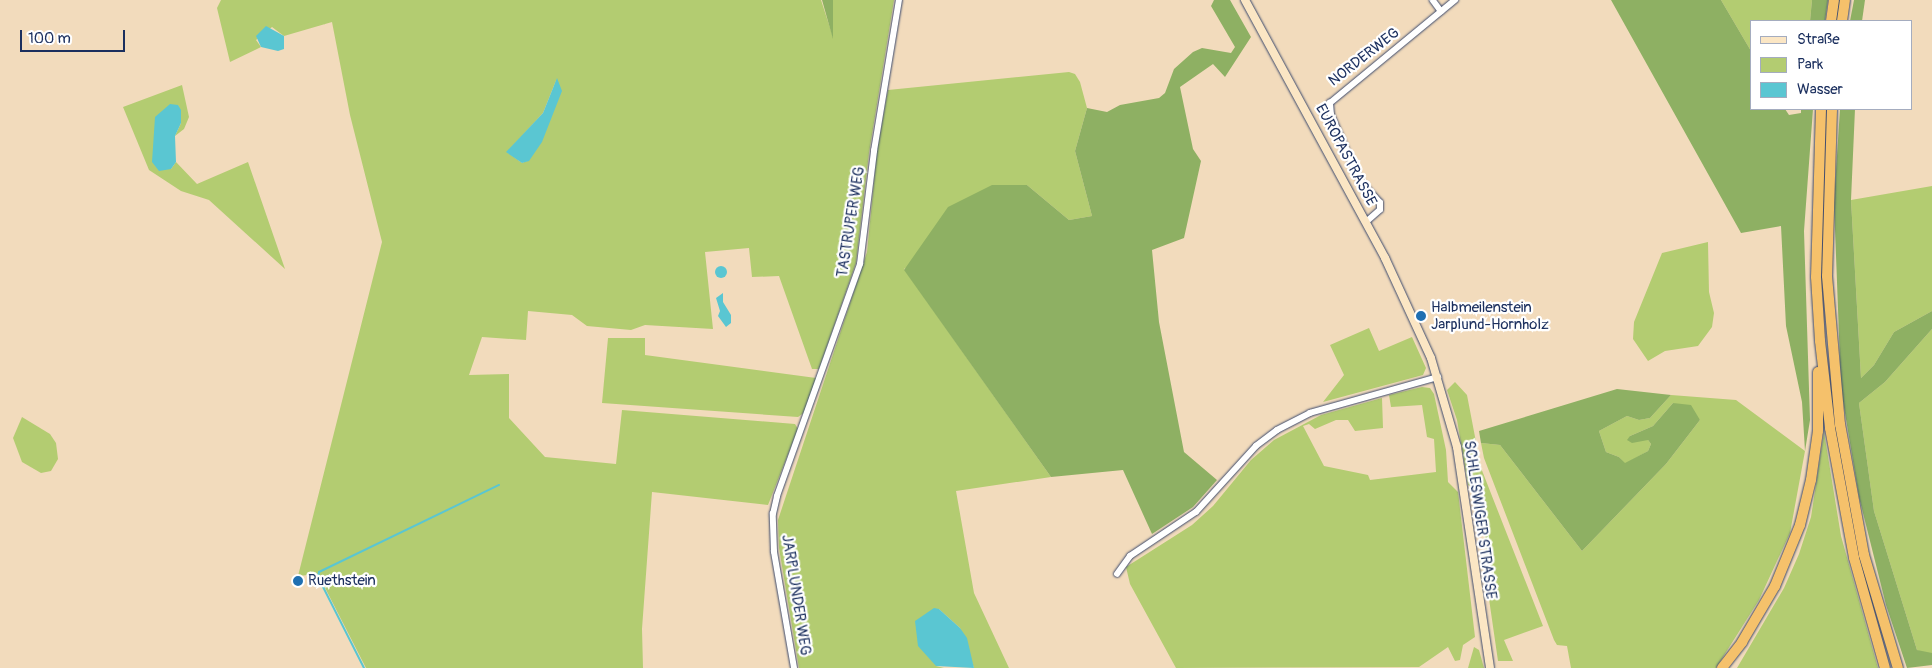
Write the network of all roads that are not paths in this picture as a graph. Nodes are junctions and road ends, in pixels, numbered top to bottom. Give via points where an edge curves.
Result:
1 (899, 0) edge
2 (1245, 0) edge
3 (1432, 0) edge
4 (1455, 0) edge
5 (1834, 0) edge
6 (1845, 0) edge
7 (1441, 11) junction
8 (1831, 20) edge
9 (1842, 20) edge
10 (1821, 110) edge
11 (1832, 110) edge
12 (1366, 222) junction
13 (1418, 325) joint
14 (1820, 341) junction
15 (1438, 376) junction
16 (777, 496) joint
17 (1117, 574) dead end
18 (794, 668) edge
19 (1490, 668) edge
20 (1722, 668) edge
21 (1885, 668) edge
22 (1898, 668) edge

1 - 16 street, TASTRUPER WEG via 860,264
2 - 12 main road, EUROPASTRASSE
3 - 7 street
4 - 7 street, NORDERWEG
5 - 8 highway
6 - 9 highway
7 - 12 street, NORDERWEG via 1330,103 1331,115 1357,174 1380,203 1380,210
10 - 14 highway via 1816,277
11 - 22 highway via 1827,276 1840,424 1864,555
12 - 13 main road, EUROPASTRASSE
13 - 15 main road, SCHLESWIGER STRASSE
14 - 20 highway via 1818,431 1800,525 1775,586 1742,642
14 - 21 highway via 1830,428 1854,558
15 - 17 street via 1310,413 1277,430 1256,446 1196,512 1130,556
15 - 19 main road, SCHLESWIGER STRASSE via 1458,456
16 - 18 street, JARPLUNDER WEG via 773,537

